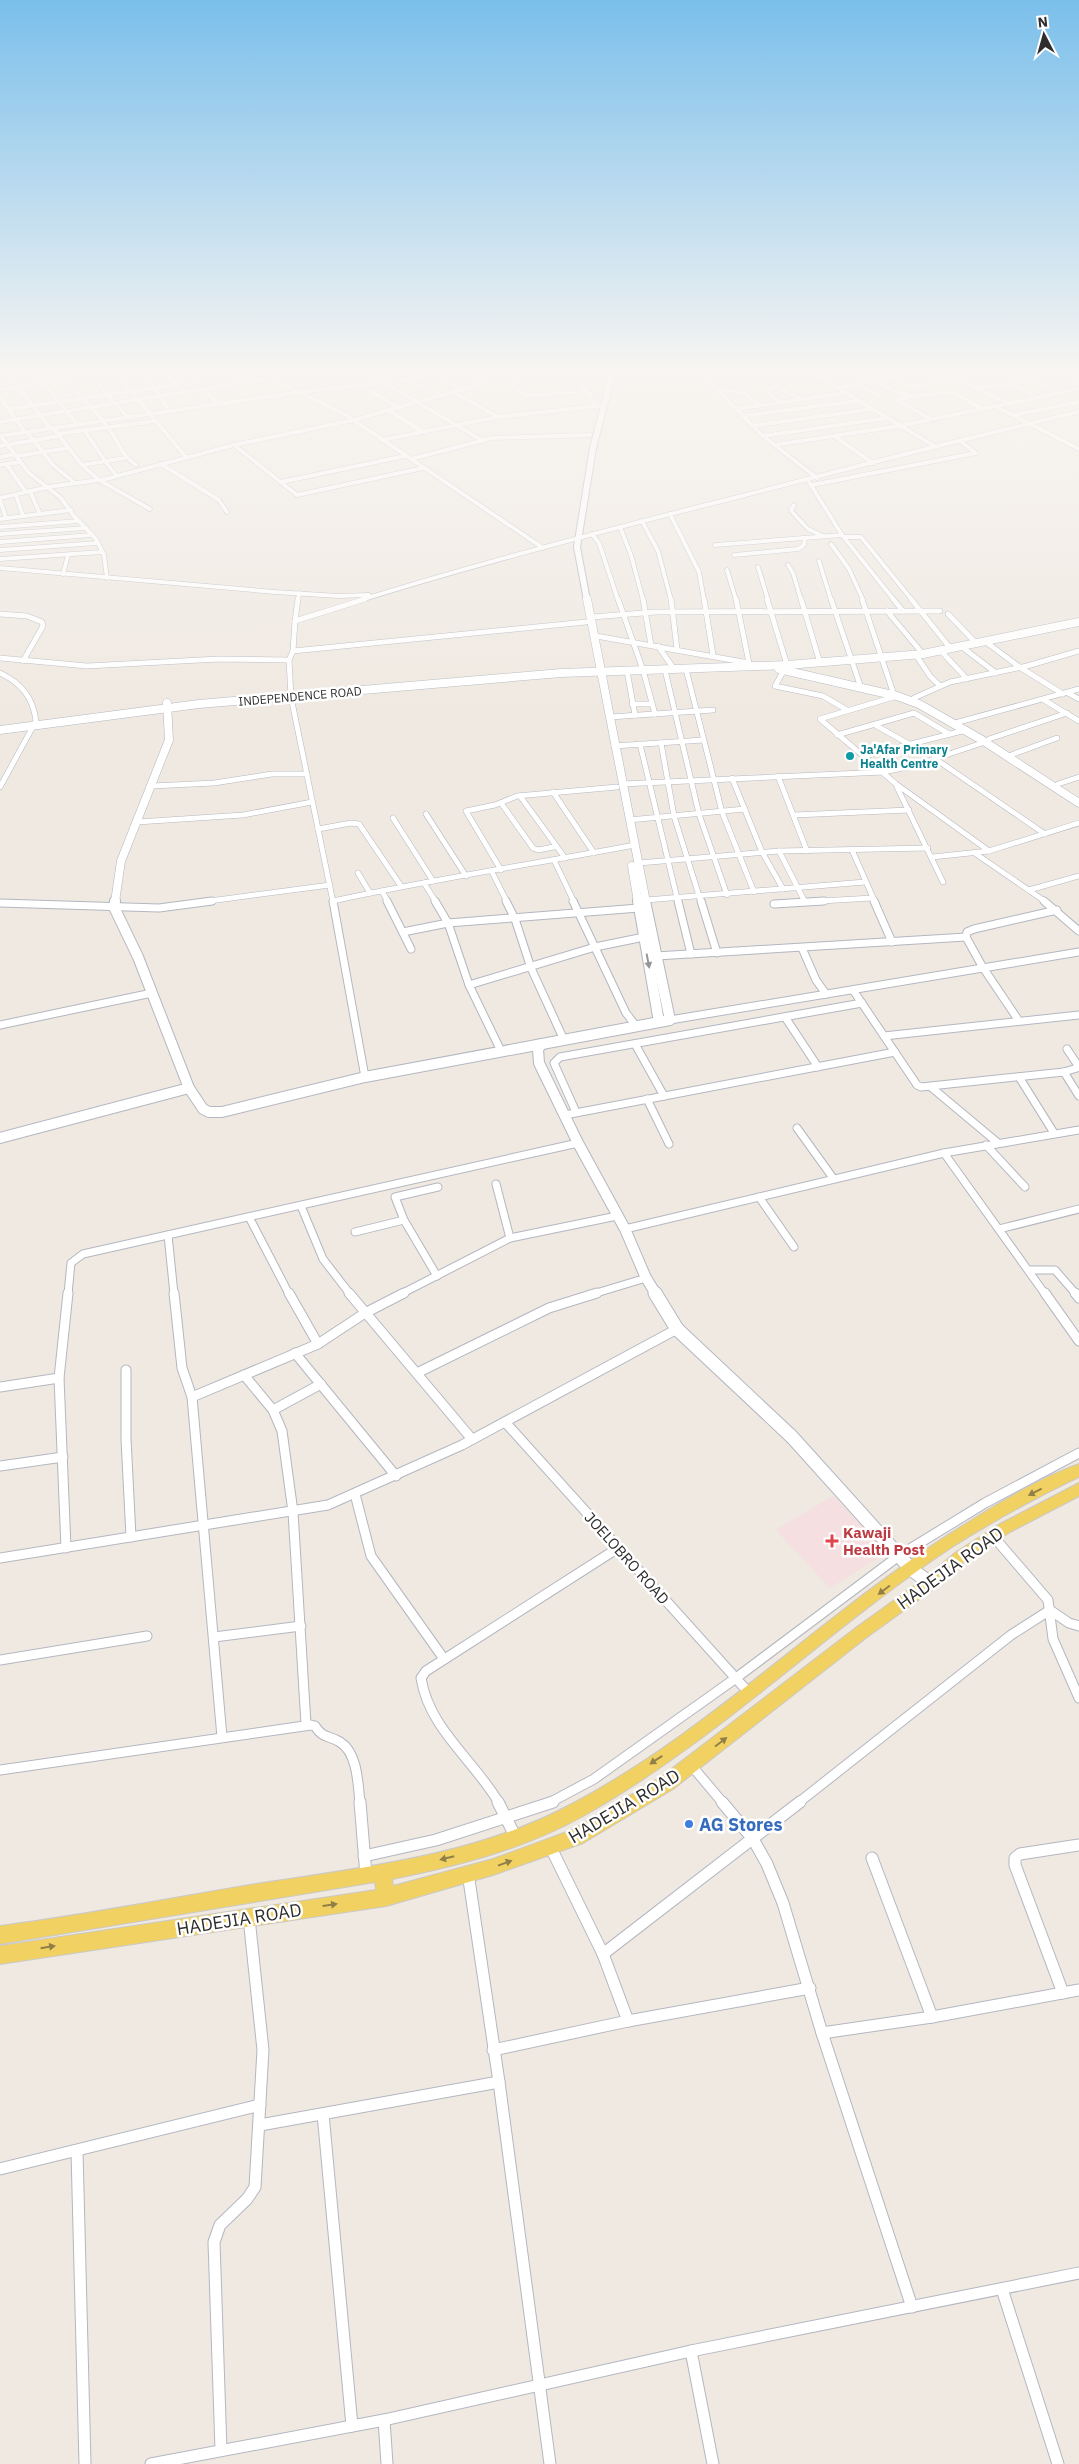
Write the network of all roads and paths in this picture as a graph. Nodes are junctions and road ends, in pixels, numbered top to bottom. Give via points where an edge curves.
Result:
1 (20, 482) edge
2 (41, 482) edge
3 (83, 482) edge
4 (102, 482) edge
5 (190, 482) edge
6 (281, 482) edge
7 (360, 482) edge
8 (444, 482) edge
9 (799, 482) edge
10 (809, 482) edge
11 (827, 482) edge
12 (75, 483) joint
13 (584, 484) edge
14 (812, 485) junction
15 (48, 487) junction
16 (28, 492) junction
17 (16, 495) junction
18 (0, 499) edge
19 (794, 505) dead end
20 (150, 509) dead end
21 (71, 510) junction
22 (227, 512) dead end
23 (40, 514) junction
24 (670, 514) junction
25 (23, 516) junction
26 (6, 518) junction
27 (0, 519) edge
28 (79, 521) junction
29 (642, 521) junction
30 (0, 527) edge
31 (620, 527) junction
32 (86, 528) junction
33 (0, 534) edge
34 (592, 534) junction
35 (92, 535) junction
36 (843, 536) junction
37 (824, 537) junction
38 (805, 538) junction
39 (574, 539) junction
40 (0, 542) edge
41 (97, 543) junction
42 (831, 544) dead end
43 (715, 546) dead end
44 (543, 548) junction
45 (0, 550) edge
46 (102, 552) junction
47 (68, 555) junction
48 (734, 555) dead end
49 (46, 556) junction
50 (26, 558) junction
51 (0, 559) edge
52 (818, 561) dead end
53 (788, 565) dead end
54 (758, 567) dead end
55 (0, 568) edge
56 (727, 570) dead end
57 (22, 571) junction
58 (42, 573) junction
59 (64, 574) junction
60 (107, 578) junction
61 (299, 593) junction
62 (379, 595) junction
63 (887, 611) junction
64 (903, 611) junction
65 (919, 611) junction
66 (940, 611) dead end
67 (674, 612) junction
68 (706, 612) junction
69 (740, 612) junction
70 (772, 612) junction
71 (804, 612) junction
72 (836, 612) junction
73 (868, 612) junction
74 (646, 613) junction
75 (0, 614) edge
76 (948, 614) dead end
77 (625, 615) junction
78 (589, 619) junction
79 (295, 621) junction
80 (1079, 622) edge
81 (596, 636) junction
82 (632, 642) junction
83 (986, 642) junction
84 (977, 644) junction
85 (651, 645) junction
86 (658, 646) junction
87 (962, 647) junction
88 (678, 649) junction
89 (951, 649) junction
90 (294, 651) junction
91 (941, 651) junction
92 (1079, 651) edge
93 (919, 654) junction
94 (713, 655) junction
95 (884, 657) junction
96 (0, 658) edge
97 (289, 660) junction
98 (850, 660) junction
99 (23, 661) junction
100 (820, 663) junction
101 (750, 665) junction
102 (783, 667) junction
103 (1021, 668) junction
104 (674, 669) junction
105 (686, 669) junction
106 (643, 670) junction
107 (665, 670) junction
108 (598, 671) junction
109 (627, 671) junction
110 (0, 673) edge
111 (996, 673) junction
112 (967, 679) junction
113 (860, 685) junction
114 (940, 686) junction
115 (1079, 689) edge
116 (1065, 693) junction
117 (895, 694) junction
118 (291, 696) junction
119 (914, 698) junction
120 (1079, 699) edge
121 (1044, 700) junction
122 (632, 704) junction
123 (652, 704) junction
124 (167, 705) junction
125 (713, 710) dead end
126 (847, 710) junction
127 (696, 711) junction
128 (676, 712) junction
129 (1067, 713) junction
130 (655, 714) junction
131 (635, 715) junction
132 (610, 717) junction
133 (1079, 721) edge
134 (35, 723) junction
135 (958, 723) junction
136 (875, 725) junction
137 (0, 728) edge
138 (966, 730) junction
139 (949, 734) junction
140 (837, 735) junction
141 (1057, 738) dead end
142 (703, 740) junction
143 (987, 741) junction
144 (682, 742) junction
145 (661, 743) junction
146 (640, 744) junction
147 (910, 744) junction
148 (614, 746) junction
149 (1011, 755) junction
150 (864, 756) junction
151 (934, 758) junction
152 (11, 769) junction
153 (884, 772) junction
154 (307, 774) junction
155 (0, 776) edge
156 (778, 776) junction
157 (1079, 777) edge
158 (732, 778) junction
159 (713, 779) junction
160 (691, 780) junction
161 (670, 781) junction
162 (648, 782) junction
163 (896, 784) junction
164 (1058, 784) junction
165 (619, 785) junction
166 (152, 786) junction
167 (0, 787) edge
168 (553, 792) junction
169 (520, 796) junction
170 (1079, 798) edge
171 (312, 802) junction
172 (501, 803) junction
173 (1079, 803) edge
174 (745, 809) junction
175 (909, 810) junction
176 (722, 812) junction
177 (426, 814) dead end
178 (699, 814) junction
179 (794, 815) junction
180 (674, 816) junction
181 (657, 817) junction
182 (393, 818) dead end
183 (629, 820) junction
184 (137, 822) junction
185 (1079, 823) edge
186 (318, 828) junction
187 (1045, 834) junction
188 (632, 846) junction
189 (554, 847) junction
190 (928, 848) junction
191 (852, 850) junction
192 (808, 851) junction
193 (989, 851) junction
194 (762, 852) junction
195 (779, 852) junction
196 (594, 853) junction
197 (976, 854) junction
198 (737, 855) junction
199 (713, 856) junction
200 (932, 857) junction
201 (564, 858) junction
202 (688, 858) junction
203 (554, 860) junction
204 (667, 860) junction
205 (639, 863) junction
206 (501, 870) junction
207 (492, 872) junction
208 (358, 873) dead end
209 (466, 876) junction
210 (1079, 876) edge
211 (434, 881) junction
212 (865, 882) junction
213 (943, 882) dead end
214 (424, 883) junction
215 (330, 885) junction
216 (401, 886) junction
217 (798, 887) junction
218 (783, 889) junction
219 (382, 890) junction
220 (1029, 890) junction
221 (754, 892) junction
222 (370, 893) junction
223 (727, 895) junction
224 (700, 896) junction
225 (677, 898) junction
226 (872, 898) junction
227 (333, 900) junction
228 (646, 900) junction
229 (805, 902) junction
230 (0, 903) edge
231 (774, 904) dead end
232 (114, 907) junction
233 (639, 908) junction
234 (1057, 910) junction
235 (578, 913) junction
236 (515, 919) junction
237 (448, 923) junction
238 (1079, 931) edge
239 (402, 932) junction
240 (644, 937) junction
241 (966, 937) junction
242 (892, 942) junction
243 (595, 948) junction
244 (802, 948) junction
245 (411, 949) dead end
246 (1079, 952) edge
247 (717, 953) junction
248 (691, 954) junction
249 (656, 956) junction
250 (982, 966) junction
251 (531, 968) junction
252 (469, 985) junction
253 (853, 990) junction
254 (152, 993) junction
255 (826, 994) junction
256 (862, 1003) junction
257 (1079, 1015) edge
258 (784, 1017) junction
259 (665, 1021) junction
260 (1019, 1021) junction
261 (0, 1025) edge
262 (636, 1026) junction
263 (884, 1036) junction
264 (564, 1040) junction
265 (542, 1044) junction
266 (635, 1044) junction
267 (1067, 1049) dead end
268 (500, 1051) junction
269 (895, 1052) junction
270 (818, 1067) junction
271 (1064, 1072) junction
272 (365, 1077) junction
273 (1019, 1077) junction
274 (931, 1086) junction
275 (189, 1088) junction
276 (1077, 1088) edge
277 (664, 1096) junction
278 (1079, 1096) edge
279 (647, 1099) junction
280 (570, 1114) junction
281 (797, 1128) dead end
282 (1079, 1130) edge
283 (1054, 1133) junction
284 (0, 1138) edge
285 (578, 1143) junction
286 (998, 1143) junction
287 (669, 1144) dead end
288 (986, 1145) junction
289 (944, 1153) junction
290 (833, 1178) junction
291 (496, 1184) dead end
292 (438, 1186) dead end
293 (1024, 1187) dead end
294 (759, 1197) junction
295 (300, 1206) junction
296 (1079, 1209) edge
297 (617, 1216) junction
298 (249, 1217) junction
299 (404, 1220) junction
300 (625, 1228) junction
301 (999, 1229) junction
302 (355, 1232) dead end
303 (168, 1235) junction
304 (510, 1238) junction
305 (794, 1247) dead end
306 (1029, 1270) junction
307 (437, 1276) junction
308 (646, 1278) junction
309 (1079, 1298) edge
310 (365, 1313) junction
311 (677, 1329) junction
312 (1079, 1341) edge
313 (318, 1344) junction
314 (295, 1353) junction
315 (126, 1370) dead end
316 (417, 1373) junction
317 (244, 1375) junction
318 (59, 1378) junction
319 (321, 1384) junction
320 (0, 1387) edge
321 (192, 1397) junction
322 (273, 1410) junction
323 (505, 1422) junction
324 (471, 1438) junction
325 (1079, 1453) edge
326 (63, 1457) junction
327 (0, 1466) edge
328 (1079, 1470) edge
329 (396, 1476) junction
330 (1079, 1489) edge
331 (355, 1494) junction
332 (293, 1512) junction
333 (202, 1526) junction
334 (993, 1536) junction
335 (131, 1537) junction
336 (66, 1548) junction
337 (618, 1548) junction
338 (900, 1556) junction
339 (0, 1558) edge
340 (911, 1569) junction
341 (930, 1583) junction
342 (1050, 1610) junction
343 (301, 1626) junction
344 (1079, 1626) edge
345 (148, 1636) dead end
346 (214, 1637) junction
347 (444, 1659) junction
348 (0, 1660) edge
349 (736, 1678) junction
350 (750, 1694) junction
351 (1079, 1698) edge
352 (306, 1724) junction
353 (222, 1737) junction
354 (691, 1765) junction
355 (0, 1770) edge
356 (506, 1819) junction
357 (515, 1836) junction
358 (753, 1839) junction
359 (1079, 1844) edge
360 (551, 1848) junction
361 (364, 1856) junction
362 (872, 1858) dead end
363 (468, 1873) junction
364 (374, 1874) junction
365 (386, 1897) junction
366 (249, 1918) junction
367 (0, 1935) edge
368 (603, 1954) junction
369 (0, 1955) edge
370 (810, 1988) junction
371 (1079, 1990) edge
372 (1063, 1993) junction
373 (932, 2017) junction
374 (628, 2021) junction
375 (822, 2033) junction
376 (494, 2050) junction
377 (499, 2082) junction
378 (260, 2105) junction
379 (324, 2114) junction
380 (260, 2125) junction
381 (77, 2151) junction
382 (0, 2169) edge
383 (1079, 2273) edge
384 (1002, 2289) junction
385 (912, 2306) junction
386 (691, 2351) junction
387 (540, 2384) junction
388 (384, 2420) junction
389 (352, 2426) junction
390 (221, 2450) junction
391 (85, 2464) edge
392 (151, 2464) edge
393 (387, 2464) edge
394 (550, 2464) edge
395 (713, 2464) edge
396 (1058, 2464) edge

1 - 16 street
2 - 15 street
3 - 12 street
4 - 20 street
5 - 22 street via 219,500
6 - 7 street via 301,495
8 - 44 street
9 - 24 street
10 - 14 street
11 - 14 street
12 - 15 street
13 - 39 main road
14 - 36 street
15 - 16 street
15 - 21 street
16 - 17 street
16 - 23 street
17 - 18 street
17 - 25 street
18 - 26 street
19 - 37 street via 792,513 808,529
21 - 23 street
21 - 28 street
23 - 25 street
24 - 29 street
24 - 68 street via 699,572
25 - 26 street
26 - 27 street
28 - 30 street
28 - 32 street
29 - 31 street
29 - 67 street via 653,537 666,570
31 - 34 street
31 - 74 street via 628,544
32 - 33 street
32 - 35 street
34 - 39 street
34 - 77 street via 599,543
35 - 40 street
35 - 41 street
36 - 37 street
36 - 64 street
36 - 65 street via 860,536
37 - 38 street
38 - 43 street
38 - 48 street via 804,545 798,549
39 - 44 street
39 - 78 main road
41 - 45 street
41 - 46 street
42 - 73 street via 849,569
44 - 62 street
46 - 47 street
46 - 60 street
47 - 49 street
47 - 59 street
49 - 50 street
49 - 58 street
50 - 51 street
50 - 57 street
52 - 72 street
53 - 71 street
54 - 70 street
55 - 57 street
56 - 69 street
57 - 58 street
58 - 59 street
59 - 60 street
60 - 61 street
61 - 62 street
61 - 79 street
62 - 79 street
63 - 64 street
63 - 73 street
63 - 93 street
64 - 65 street
65 - 66 street
65 - 89 street
67 - 68 street
67 - 74 street
67 - 88 street
68 - 69 street
68 - 94 street
69 - 70 street
69 - 101 street
70 - 71 street
70 - 102 street
71 - 72 street
71 - 100 street
72 - 73 street
72 - 98 street
73 - 95 street
74 - 77 street
74 - 85 street
75 - 99 street via 27,616 42,622 43,626
76 - 84 street
77 - 78 street
77 - 82 street
78 - 81 main road
78 - 90 street
78 - 108 main road
79 - 90 street
80 - 83 main road
81 - 82 street
81 - 108 main road
82 - 85 street
82 - 106 street
83 - 84 main road
83 - 103 street
84 - 87 main road
85 - 86 street
86 - 88 street
86 - 104 street
87 - 89 main road
87 - 111 street
88 - 94 street
89 - 91 main road
90 - 97 street
91 - 93 main road
91 - 112 street
92 - 103 street
93 - 95 main road
93 - 114 street via 930,676
94 - 101 street
95 - 98 main road
95 - 117 street via 886,678
96 - 99 street
97 - 99 street via 219,659 87,666
97 - 118 street
98 - 100 main road
98 - 113 street
100 - 102 main road
101 - 102 main road, INDEPENDENCE ROAD
101 - 105 main road, INDEPENDENCE ROAD
102 - 113 main road
102 - 117 main road
102 - 126 street via 775,686 823,696
103 - 111 street
103 - 116 street
104 - 105 main road, INDEPENDENCE ROAD
104 - 107 main road, INDEPENDENCE ROAD
105 - 127 street
106 - 107 main road, INDEPENDENCE ROAD
106 - 109 main road, INDEPENDENCE ROAD
106 - 123 street
107 - 128 street
108 - 109 main road, INDEPENDENCE ROAD
108 - 118 main road, INDEPENDENCE ROAD
108 - 132 main road
108 - 165 main road
109 - 122 street
110 - 134 street via 13,678 30,695
111 - 112 street
112 - 114 street
113 - 117 main road
114 - 119 street
115 - 116 street
116 - 120 street
116 - 121 street
117 - 119 main road
117 - 126 street
117 - 135 main road
118 - 124 main road, INDEPENDENCE ROAD
118 - 154 street
119 - 135 main road
121 - 129 street
121 - 135 street
122 - 123 street
122 - 131 street
123 - 130 street
124 - 134 main road, INDEPENDENCE ROAD
124 - 166 main road via 169,740
125 - 127 street
126 - 140 street via 820,719
127 - 128 street
127 - 142 street
128 - 130 street
128 - 144 street
129 - 133 street
129 - 143 street
130 - 131 street
131 - 132 street
132 - 148 main road
134 - 137 main road, INDEPENDENCE ROAD
134 - 152 street
135 - 138 main road
135 - 143 main road
136 - 139 street via 914,713
136 - 140 street
136 - 147 street
138 - 139 street
138 - 143 main road
139 - 147 street
140 - 150 street
141 - 149 street
142 - 144 street
142 - 159 street
143 - 149 main road
143 - 151 street
143 - 173 main road
144 - 145 street
144 - 160 street
145 - 146 street
145 - 161 street
146 - 148 street
146 - 162 street
147 - 150 street
148 - 165 main road
149 - 164 main road
150 - 153 street
151 - 153 street
151 - 187 street
152 - 155 street
152 - 167 street
153 - 156 street
153 - 163 street
154 - 166 street via 260,774 214,783
154 - 171 street
156 - 158 street
156 - 179 street
157 - 164 street
158 - 159 street
158 - 174 street
159 - 160 street
159 - 176 street
160 - 161 street
160 - 178 street
161 - 162 street
161 - 180 street
162 - 165 street
162 - 181 street
163 - 175 street
163 - 193 street
164 - 170 main road
165 - 168 street
165 - 183 main road
165 - 188 main road
166 - 184 main road
168 - 169 street
168 - 196 street
169 - 172 street
169 - 189 street
171 - 184 street via 243,815
171 - 186 street
172 - 189 street via 533,848
172 - 206 street via 469,809 466,813
174 - 176 street
174 - 194 street
175 - 179 street
175 - 190 street
176 - 178 street
176 - 198 street
177 - 209 street
178 - 180 street
178 - 199 street
179 - 192 street
180 - 181 street
180 - 202 street
181 - 183 street
181 - 204 street
182 - 211 street
183 - 188 main road
184 - 232 main road via 121,861
185 - 187 street
186 - 215 street
186 - 216 street via 351,822 360,824
187 - 193 street
188 - 196 street
188 - 205 main road
188 - 233 main road
189 - 201 street
190 - 191 street
190 - 200 street
191 - 192 street
191 - 212 street
192 - 195 street
193 - 197 street
194 - 195 street
194 - 198 street
194 - 218 street
195 - 217 street
196 - 201 street
197 - 200 street
197 - 220 street
198 - 199 street
198 - 221 street
199 - 202 street
199 - 223 street
200 - 213 street
201 - 203 street
202 - 204 street
202 - 224 street
203 - 206 street
203 - 235 street
204 - 205 street
204 - 225 street
205 - 228 main road
206 - 207 street
207 - 209 street
207 - 236 street
208 - 222 street
209 - 211 street
210 - 220 street
211 - 214 street
212 - 217 street
212 - 226 street
214 - 216 street
214 - 237 street
215 - 227 street
215 - 232 street via 181,906
216 - 219 street
217 - 218 street
217 - 229 street
218 - 221 street
219 - 222 street
219 - 239 street
220 - 234 street
221 - 223 street
222 - 227 street
223 - 224 street
224 - 225 street
224 - 247 street
225 - 228 street
225 - 248 street
226 - 229 street
226 - 242 street
227 - 272 street
228 - 249 main road
229 - 231 street
230 - 232 street
232 - 254 main road
233 - 235 street
233 - 240 main road
234 - 238 street
234 - 241 street via 974,929
235 - 236 street
235 - 243 street
236 - 237 street
236 - 251 street
237 - 239 street
237 - 252 street
239 - 245 street
240 - 243 street
240 -> 259 main road
241 - 242 street
241 - 250 street
242 - 244 street
243 - 251 street
243 - 262 street via 626,1013
244 - 247 street
244 - 255 street
246 - 250 street
247 - 248 street
248 - 249 street
249 - 259 main road
250 - 253 street
250 - 260 street
251 - 252 street
251 - 264 street
252 - 268 street
253 - 255 street
253 - 256 street
254 - 261 street
254 - 275 main road
255 - 259 street
256 - 258 street
256 - 263 street
257 - 260 street
258 - 266 street
258 - 270 street
259 - 262 main road
260 - 263 street
262 - 264 main road
263 - 269 street
264 - 265 main road
265 - 268 main road
265 - 280 main road via 538,1049 539,1063
266 - 277 street
266 - 280 street via 556,1060 554,1063
267 - 271 street via 1077,1068
268 - 272 main road
269 - 270 street
269 - 274 street via 917,1085
270 - 277 street
271 - 273 street
271 - 276 street
272 - 275 main road via 222,1112 203,1109
273 - 274 street
273 - 283 street
274 - 286 street
275 - 284 main road
276 - 278 street
277 - 279 street
279 - 280 street
279 - 287 street
280 - 285 main road
281 - 290 street
282 - 283 street
283 - 286 street
285 - 295 street
285 - 297 main road
286 - 288 street
288 - 289 street
288 - 293 street
289 - 290 street
289 - 301 street
290 - 294 street
291 - 304 street
292 - 299 street via 395,1197
294 - 300 street
294 - 305 street
295 - 298 street
295 - 310 street via 323,1259
296 - 301 street
297 - 300 main road
297 - 304 street
298 - 303 street
298 - 313 street
299 - 302 street
299 - 307 street
300 - 308 main road
301 - 306 street
303 - 318 street via 83,1254 71,1263
303 - 321 street via 182,1368
304 - 307 street
306 - 309 street via 1055,1270
306 - 312 street
307 - 310 street
308 - 311 main road
308 - 316 street via 549,1308
310 - 313 street
310 - 316 street
311 - 323 street
311 - 338 main road via 792,1437
313 - 314 street
314 - 317 street
314 - 319 street
315 - 335 street
316 - 324 street
317 - 321 street
317 - 322 street
318 - 320 street
318 - 326 street
319 - 322 street
319 - 329 street
321 - 333 street
322 - 332 street via 282,1432
323 - 324 street
323 - 337 street, JOELOBRO ROAD
324 - 329 street
325 - 338 street via 985,1503
326 - 327 street
326 - 336 street
328 -> 340 main road, HADEJIA ROAD via 993,1516
329 - 331 street
330 - 334 main road, HADEJIA ROAD
331 - 332 street via 328,1505
331 - 347 street via 366,1547
332 - 333 street
332 - 343 street
333 - 335 street
333 - 346 street
334 - 341 main road, HADEJIA ROAD via 960,1557
334 - 342 street via 1041,1589
335 - 336 street
336 - 339 street
337 - 347 street
337 - 349 street, JOELOBRO ROAD
338 - 340 main road
338 - 349 street
340 - 341 main road
340 -> 350 main road, HADEJIA ROAD
354 -> 341 main road, HADEJIA ROAD
342 - 344 street
342 - 351 street via 1054,1639
342 - 358 street via 1011,1635
343 - 346 street
343 - 352 street
345 - 348 street
346 - 353 street
347 - 356 street via 420,1678 421,1690 461,1754 485,1782
349 - 350 street, JOELOBRO ROAD
349 - 356 street via 594,1778 552,1802
350 -> 357 main road, HADEJIA ROAD via 603,1795 573,1812
352 - 353 street
352 - 361 street via 315,1726 323,1736 336,1739 348,1749 357,1785
353 - 355 street
354 - 358 street
354 - 360 main road, HADEJIA ROAD via 601,1824
356 - 357 street
356 - 361 street via 436,1840
357 -> 364 main road, HADEJIA ROAD via 455,1856
358 - 368 street
358 - 370 street via 783,1903
359 - 372 street via 1020,1854 1015,1858
363 -> 360 main road, HADEJIA ROAD
360 - 368 street
361 - 364 street
362 - 373 street
363 - 365 main road, HADEJIA ROAD
363 - 376 street
364 - 365 main road
364 - 367 main road, HADEJIA ROAD
366 -> 365 main road, HADEJIA ROAD
369 -> 366 main road, HADEJIA ROAD
366 - 378 street via 262,2050
368 - 374 street
370 - 374 street
370 - 375 street
371 - 372 street
372 - 373 street
373 - 375 street
374 - 376 street
375 - 385 street
376 - 377 street
377 - 379 street
377 - 387 street
378 - 380 street
378 - 381 street
379 - 380 street
379 - 389 street
380 - 390 street via 254,2187 247,2199 220,2225 214,2242
381 - 382 street
381 - 391 street
383 - 384 street
384 - 385 street
384 - 396 street
385 - 386 street
386 - 387 street
386 - 395 street
387 - 388 street
387 - 394 street
388 - 389 street
388 - 393 street
389 - 390 street
390 - 392 street

